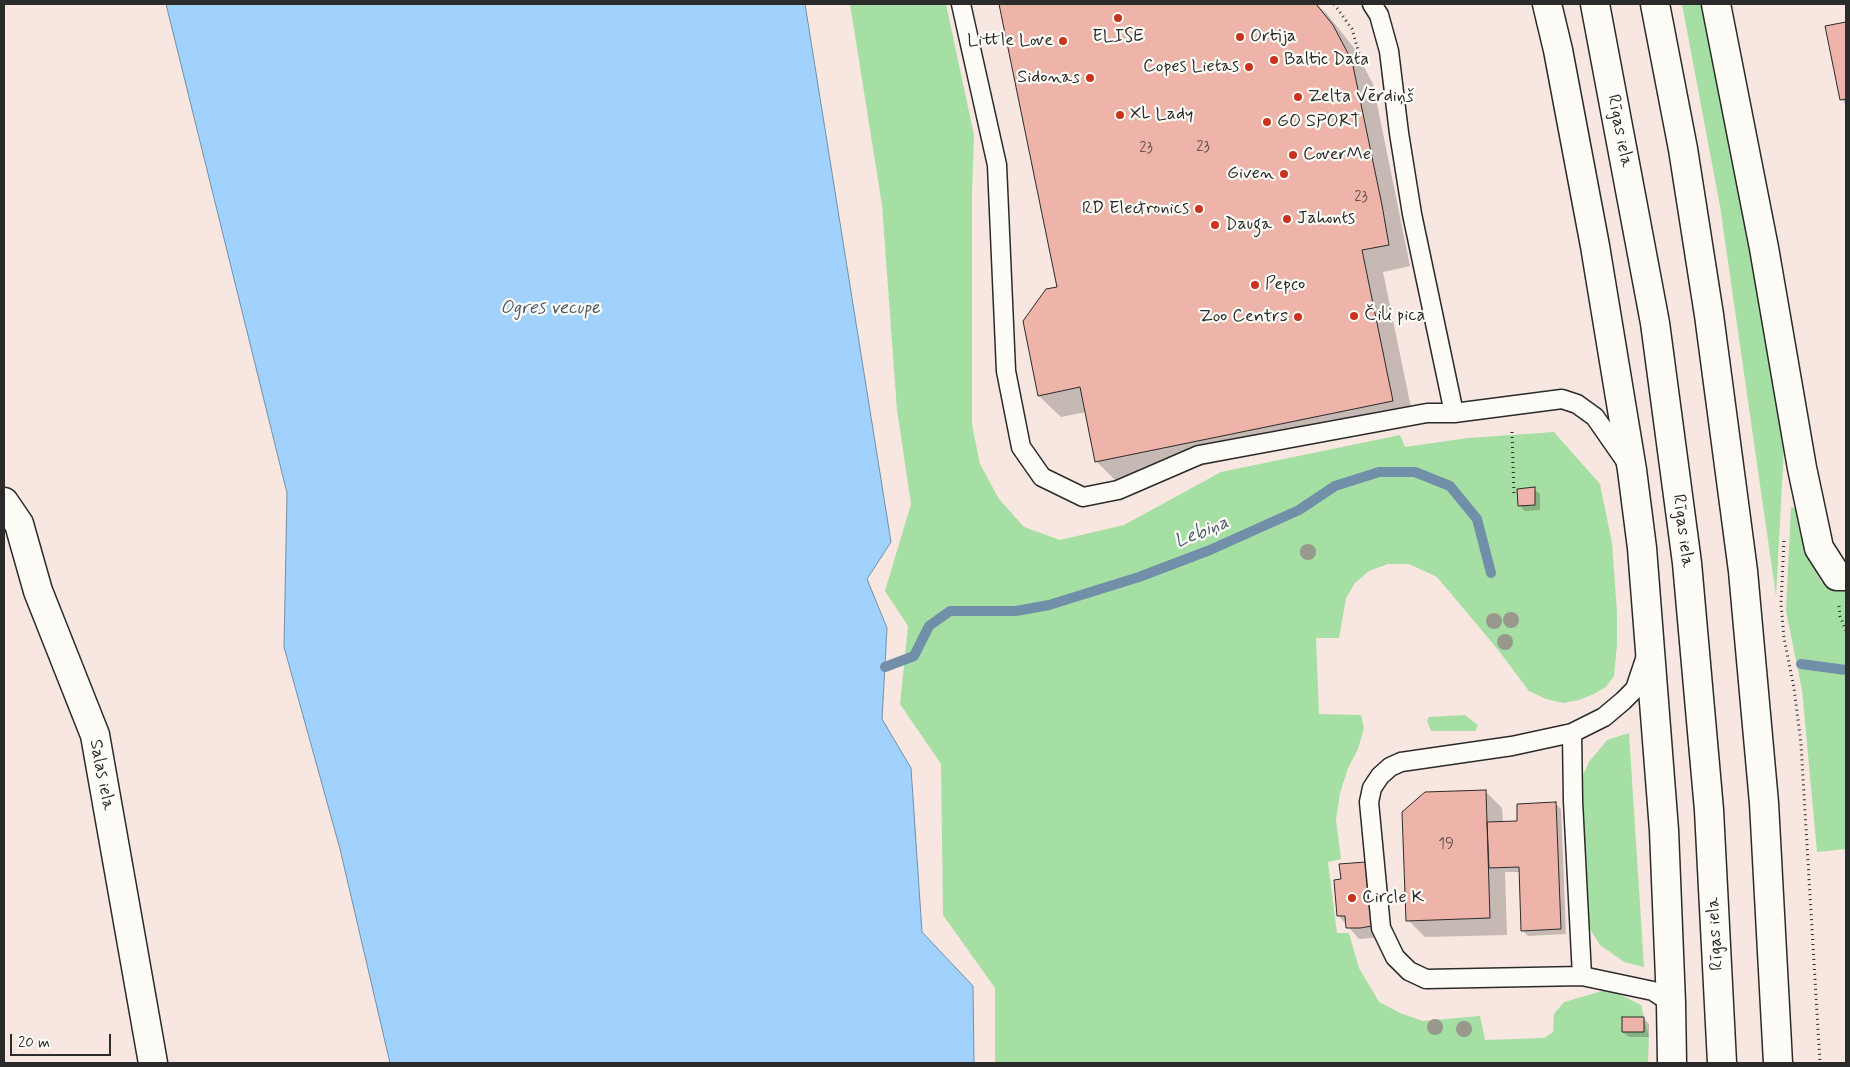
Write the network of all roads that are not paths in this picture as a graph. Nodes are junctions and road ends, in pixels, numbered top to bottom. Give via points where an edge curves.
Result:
1 (962, 4) edge
2 (1372, 4) edge
3 (1547, 4) edge
4 (1595, 4) edge
5 (1655, 4) edge
6 (1716, 4) edge
7 (1454, 413) junction
8 (1632, 470) junction
9 (4, 502) edge
10 (1842, 576) edge
11 (1649, 650) junction
12 (1572, 733) junction
13 (1582, 976) junction
14 (1671, 1003) junction
15 (153, 1063) edge
16 (1672, 1063) edge
17 (1722, 1063) edge
18 (1778, 1063) edge

1 - 7 lane via 998,165 1006,371 1021,447 1042,477 1083,497 1118,490 1199,455 1427,413
2 - 7 lane via 1379,15 1389,51 1412,214
3 - 8 main road via 1595,246
4 - 17 main road, Rīgas iela via 1655,323 1687,563 1709,810
5 - 18 main road via 1683,150 1709,315 1743,572 1764,803
6 - 10 main road via 1819,548
7 - 8 lane via 1562,399 1577,404 1595,417
8 - 11 main road via 1642,548
9 - 15 main road, Salas iela via 19,524 38,591 95,735
11 - 12 lane via 1634,689 1623,701 1604,718
11 - 14 main road via 1664,830
12 - 13 lane
12 - 13 lane via 1512,746 1401,762 1380,776 1368,802 1381,928 1395,957 1410,971 1426,979
13 - 14 lane via 1653,991
14 - 16 main road

